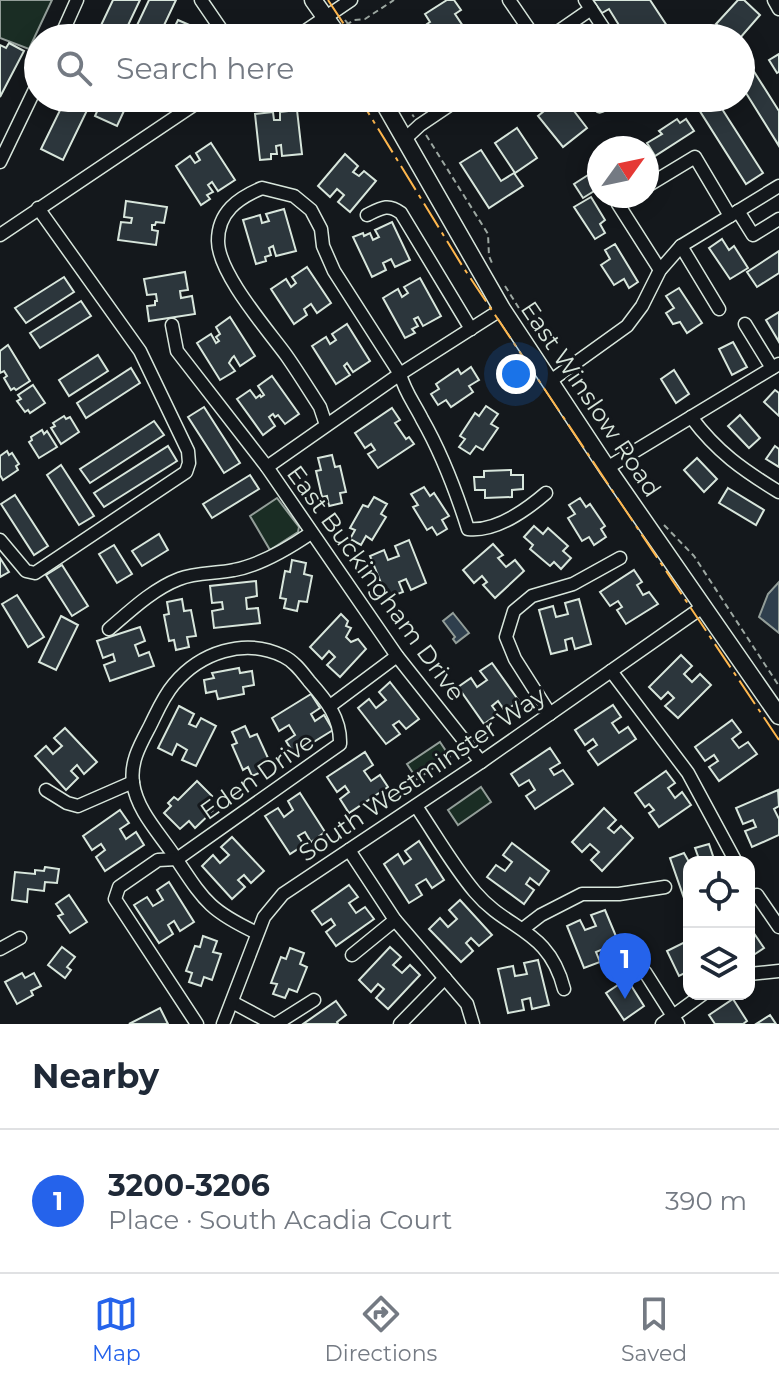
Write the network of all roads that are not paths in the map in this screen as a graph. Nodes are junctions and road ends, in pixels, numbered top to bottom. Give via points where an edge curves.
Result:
1 (77, 0) edge
2 (201, 0) edge
3 (313, 0) edge
4 (351, 0) edge
5 (509, 0) edge
6 (774, 0) edge
7 (588, 4) edge
8 (779, 9) edge
9 (326, 17) junction
10 (66, 24) edge
11 (217, 24) edge
12 (316, 24) edge
13 (331, 24) edge
14 (525, 24) edge
15 (565, 24) edge
16 (601, 24) edge
17 (24, 112) edge
18 (183, 112) edge
19 (390, 112) edge
20 (439, 112) edge
21 (406, 138) junction
22 (0, 162) edge
23 (659, 179) edge
24 (779, 186) edge
25 (38, 208) junction
26 (621, 208) edge
27 (734, 213) junction
28 (367, 215) dead end
29 (779, 219) edge
30 (0, 235) edge
31 (681, 246) junction
32 (660, 270) junction
33 (502, 309) junction
34 (719, 309) dead end
35 (745, 324) dead end
36 (172, 325) dead end
37 (471, 329) junction
38 (776, 366) edge
39 (400, 374) junction
40 (549, 382) junction
41 (691, 417) junction
42 (326, 425) junction
43 (267, 467) junction
44 (607, 468) junction
45 (779, 492) edge
46 (546, 493) dead end
47 (311, 533) junction
48 (0, 540) edge
49 (620, 558) dead end
50 (704, 606) junction
51 (109, 629) dead end
52 (397, 656) junction
53 (611, 671) junction
54 (330, 706) junction
55 (550, 714) junction
56 (778, 714) edge
57 (481, 762) junction
58 (133, 782) junction
59 (46, 790) dead end
60 (416, 806) junction
61 (349, 850) junction
62 (733, 856) edge
63 (177, 859) junction
64 (665, 887) dead end
65 (757, 895) dead end
66 (395, 920) junction
67 (779, 927) edge
68 (524, 928) junction
69 (257, 933) junction
70 (20, 938) dead end
71 (0, 949) edge
72 (352, 955) dead end
73 (779, 971) edge
74 (645, 972) dead end
75 (755, 973) edge
76 (445, 978) junction
77 (564, 989) dead end
78 (314, 1000) dead end
79 (696, 1000) edge
80 (232, 1002) junction
81 (671, 1021) edge
82 (197, 1024) edge
83 (223, 1024) edge
84 (274, 1024) edge
85 (400, 1024) edge
86 (473, 1024) edge

1 - 10 street
2 - 11 street
3 - 9 main road
4 - 9 street
5 - 14 street
6 - 8 street
7 - 15 street
7 - 16 street
9 - 12 street
9 - 13 main road
17 - 22 street
18 - 25 street
19 - 21 main road, East Winslow Road
20 - 21 street
21 - 33 main road, East Winslow Road
23 - 27 street via 695,157
24 - 27 street
25 - 30 street
25 - 48 street via 140,351 189,463 186,472 35,573 26,571
26 - 32 street
27 - 29 street via 753,235
27 - 31 street
28 - 37 street via 392,206 401,213
31 - 32 street
31 - 34 street
32 - 40 street via 627,326
33 - 37 street
33 - 40 main road, East Winslow Road
35 - 38 street
36 - 43 street, East Buckingham Drive via 177,351
37 - 39 street
38 - 41 street
39 - 42 street
39 - 42 street via 334,271 311,210 294,196 262,188 234,202 218,240 225,267 320,407
39 - 46 street via 456,490 468,529 482,530 529,508
40 - 44 main road, East Winslow Road
41 - 44 street
41 - 45 street via 734,464
42 - 43 street
43 - 47 street, East Buckingham Drive
44 - 50 main road, East Winslow Road
47 - 51 street via 255,563 180,578
47 - 52 street, East Buckingham Drive
49 - 55 street via 573,584 532,596 514,611 506,637
50 - 53 street, South Westminster Way
50 - 56 main road, East Winslow Road
52 - 54 street, Eden Drive
52 - 57 street, East Buckingham Drive
53 - 55 street, South Westminster Way
53 - 62 street via 688,773
54 - 58 street via 283,656 236,648 214,653 183,676 163,700 136,754
54 - 63 street, Eden Drive via 340,744
55 - 57 street, South Westminster Way
57 - 60 street, South Westminster Way
58 - 59 street via 78,806
58 - 63 street via 139,804
60 - 61 street, South Westminster Way
60 - 68 street via 476,893
61 - 66 street
61 - 69 street, South Westminster Way via 283,894
63 - 69 street via 215,910
63 - 82 street via 158,860 119,887 115,899
64 - 68 street via 582,894
65 - 67 street
66 - 72 street
66 - 76 street
68 - 77 street via 558,967
69 - 80 street, South Westminster Way
70 - 71 street
73 - 75 street
74 - 81 street
76 - 85 street
76 - 86 street via 467,1004
78 - 84 street
79 - 81 street
80 - 83 street, South Westminster Way
80 - 84 street

